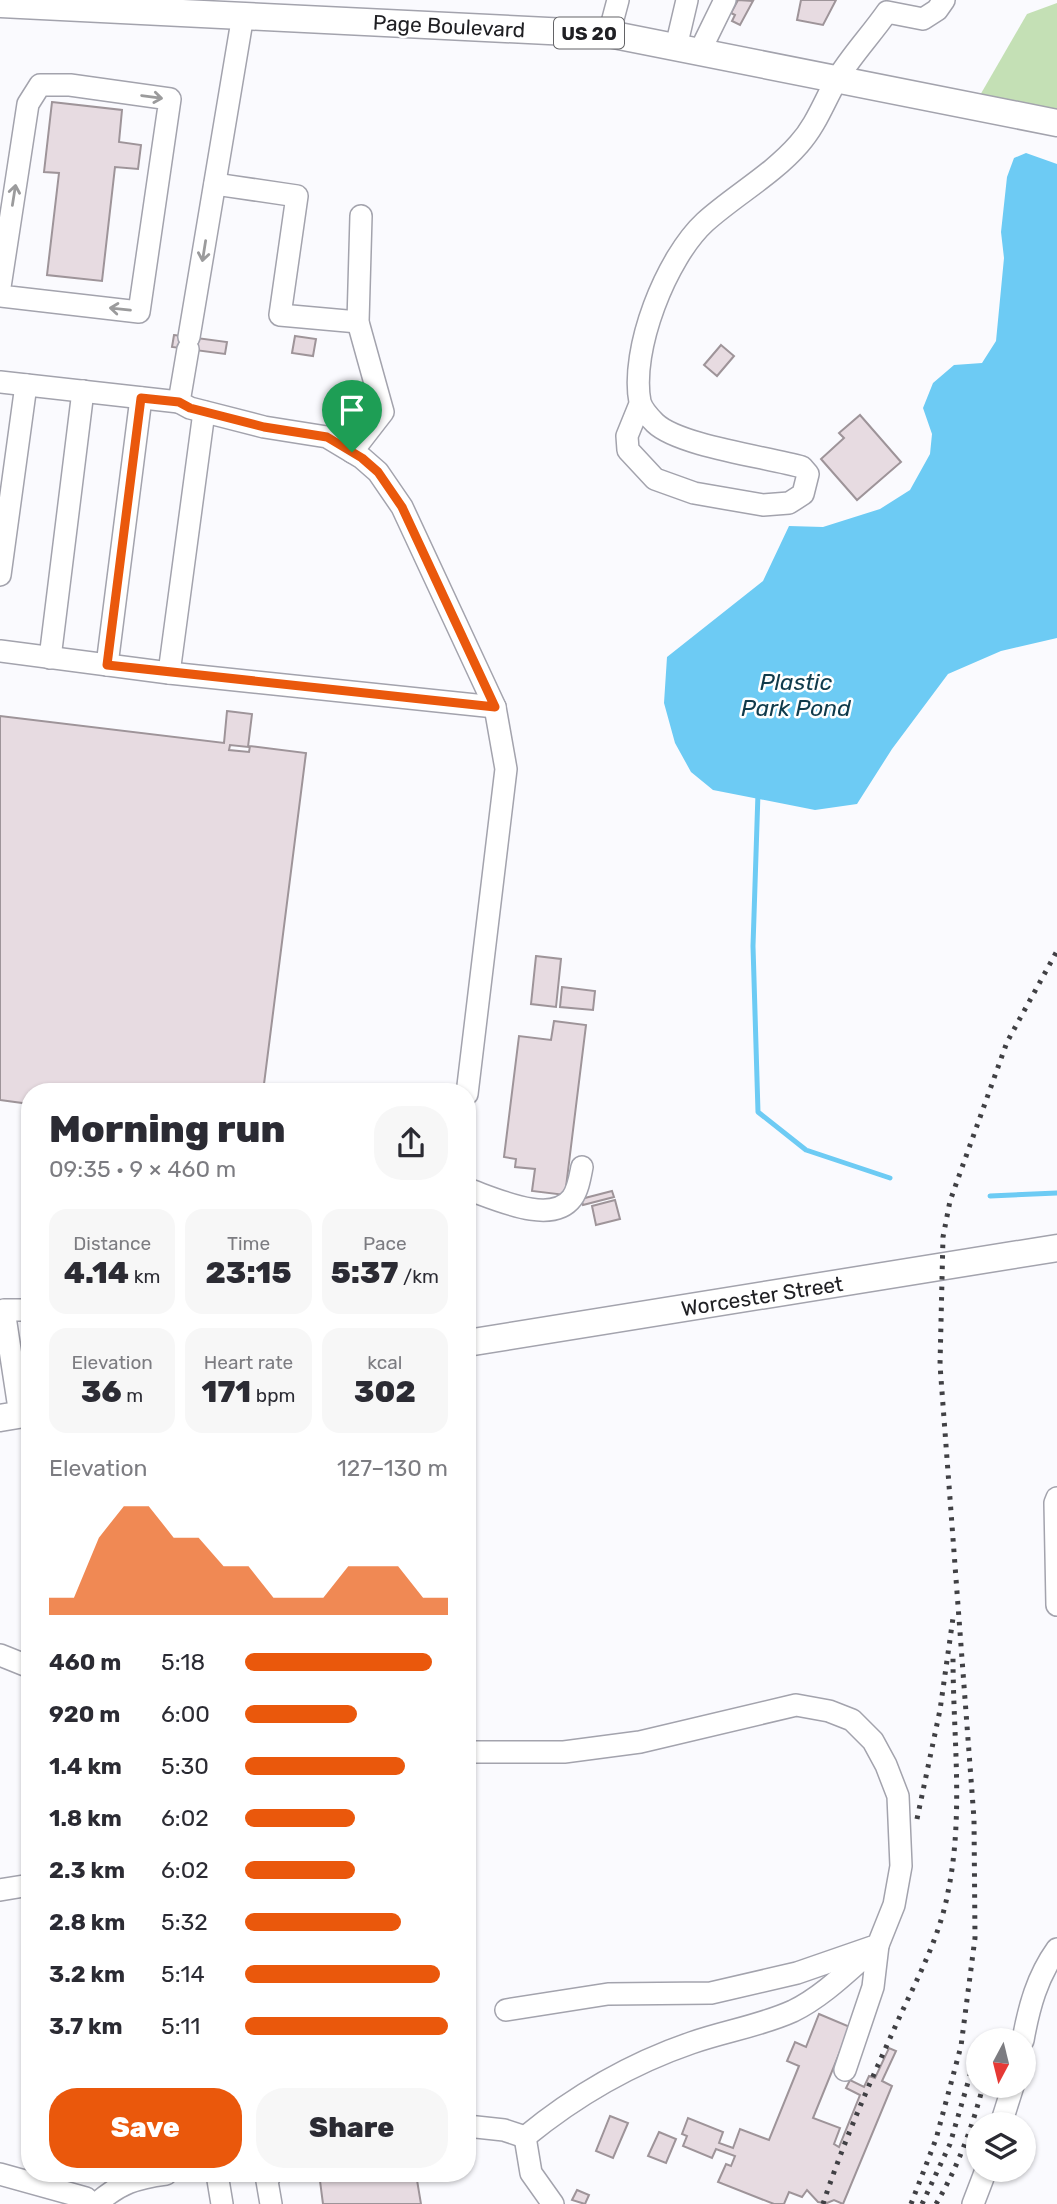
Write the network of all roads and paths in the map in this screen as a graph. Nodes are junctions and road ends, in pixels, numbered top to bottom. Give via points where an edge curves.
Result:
1 (618, 0) edge
2 (687, 0) edge
3 (724, 0) edge
4 (944, 0) edge
5 (0, 4) edge
6 (117, 5) edge
7 (251, 10) edge
8 (609, 34) junction
9 (688, 49) junction
10 (837, 79) junction
11 (1055, 119) edge
12 (215, 184) junction
13 (361, 216) dead end
14 (0, 287) edge
15 (0, 296) edge
16 (358, 322) junction
17 (0, 382) edge
18 (26, 384) junction
19 (83, 391) junction
20 (141, 398) junction
21 (179, 402) junction
22 (640, 404) junction
23 (204, 411) junction
24 (352, 452) junction
25 (0, 575) edge
26 (0, 651) edge
27 (50, 658) junction
28 (107, 665) junction
29 (169, 673) junction
30 (495, 707) junction
31 (468, 1083) edge
32 (582, 1167) dead end
33 (476, 1192) edge
34 (1057, 1248) edge
35 (21, 1310) edge
36 (476, 1342) edge
37 (17, 1415) edge
38 (1057, 1498) edge
39 (1057, 1605) edge
40 (0, 1655) edge
41 (21, 1663) edge
42 (476, 1752) edge
43 (21, 1886) edge
44 (0, 1890) edge
45 (877, 1945) junction
46 (1057, 1949) edge
47 (506, 2010) dead end
48 (1025, 2028) edge
49 (845, 2070) dead end
50 (476, 2127) edge
51 (525, 2137) junction
52 (0, 2174) edge
53 (21, 2180) edge
54 (30, 2182) edge
55 (128, 2182) edge
56 (218, 2182) edge
57 (267, 2182) edge
58 (981, 2182) edge
59 (94, 2204) edge
60 (222, 2204) edge
61 (271, 2204) edge
62 (553, 2204) edge
63 (973, 2204) edge

1 - 8 lane
2 - 9 lane
3 - 9 lane
4 - 10 lane via 923,19 887,12
5 - 6 main road, Page Boulevard / US 20
6 - 7 main road, Page Boulevard / US 20
7 - 8 main road, Page Boulevard / US 20
7 - 12 lane
8 - 9 main road, Page Boulevard / US 20
9 - 10 main road, Page Boulevard / US 20
10 - 11 main road, Page Boulevard / US 20
10 - 22 lane via 798,145 704,223 679,255 651,317 639,362
12 - 16 lane via 297,196 280,315
12 -> 21 lane
13 - 16 lane
14 -> 15 lane via 28,104 40,85 170,99 139,312
16 - 24 lane via 383,412
17 - 18 lane
18 - 19 lane
18 - 25 lane
19 - 20 lane
19 - 27 lane
20 - 21 lane
20 - 28 lane
21 - 23 lane
22 - 22 lane via 657,425 687,440 802,467 808,474 803,494 789,503 764,505 694,493 655,479 628,450 627,436
23 - 24 lane via 327,437
23 - 29 lane
24 - 30 lane via 378,472 402,507
26 - 27 lane
27 - 28 lane
28 - 29 lane
29 - 30 lane
30 - 31 lane via 506,769
32 - 33 lane via 575,1196 566,1206 550,1210 531,1210
34 - 36 main road, Worcester Street
35 - 37 lane via 5,1310
38 - 39 lane
40 - 41 lane
42 - 45 lane via 564,1752 640,1742 796,1704 852,1720 873,1741 898,1796 901,1866 894,1905
43 - 44 lane
45 - 47 lane via 797,1973 710,1993 608,1994
45 - 49 lane via 873,1987
45 - 51 lane via 796,2009 643,2061 557,2111
46 - 48 lane via 1043,1968
50 - 51 lane
51 - 62 lane via 531,2173
52 - 53 lane
54 - 59 lane
55 - 59 lane
56 - 60 lane
57 - 61 lane
58 - 63 lane

